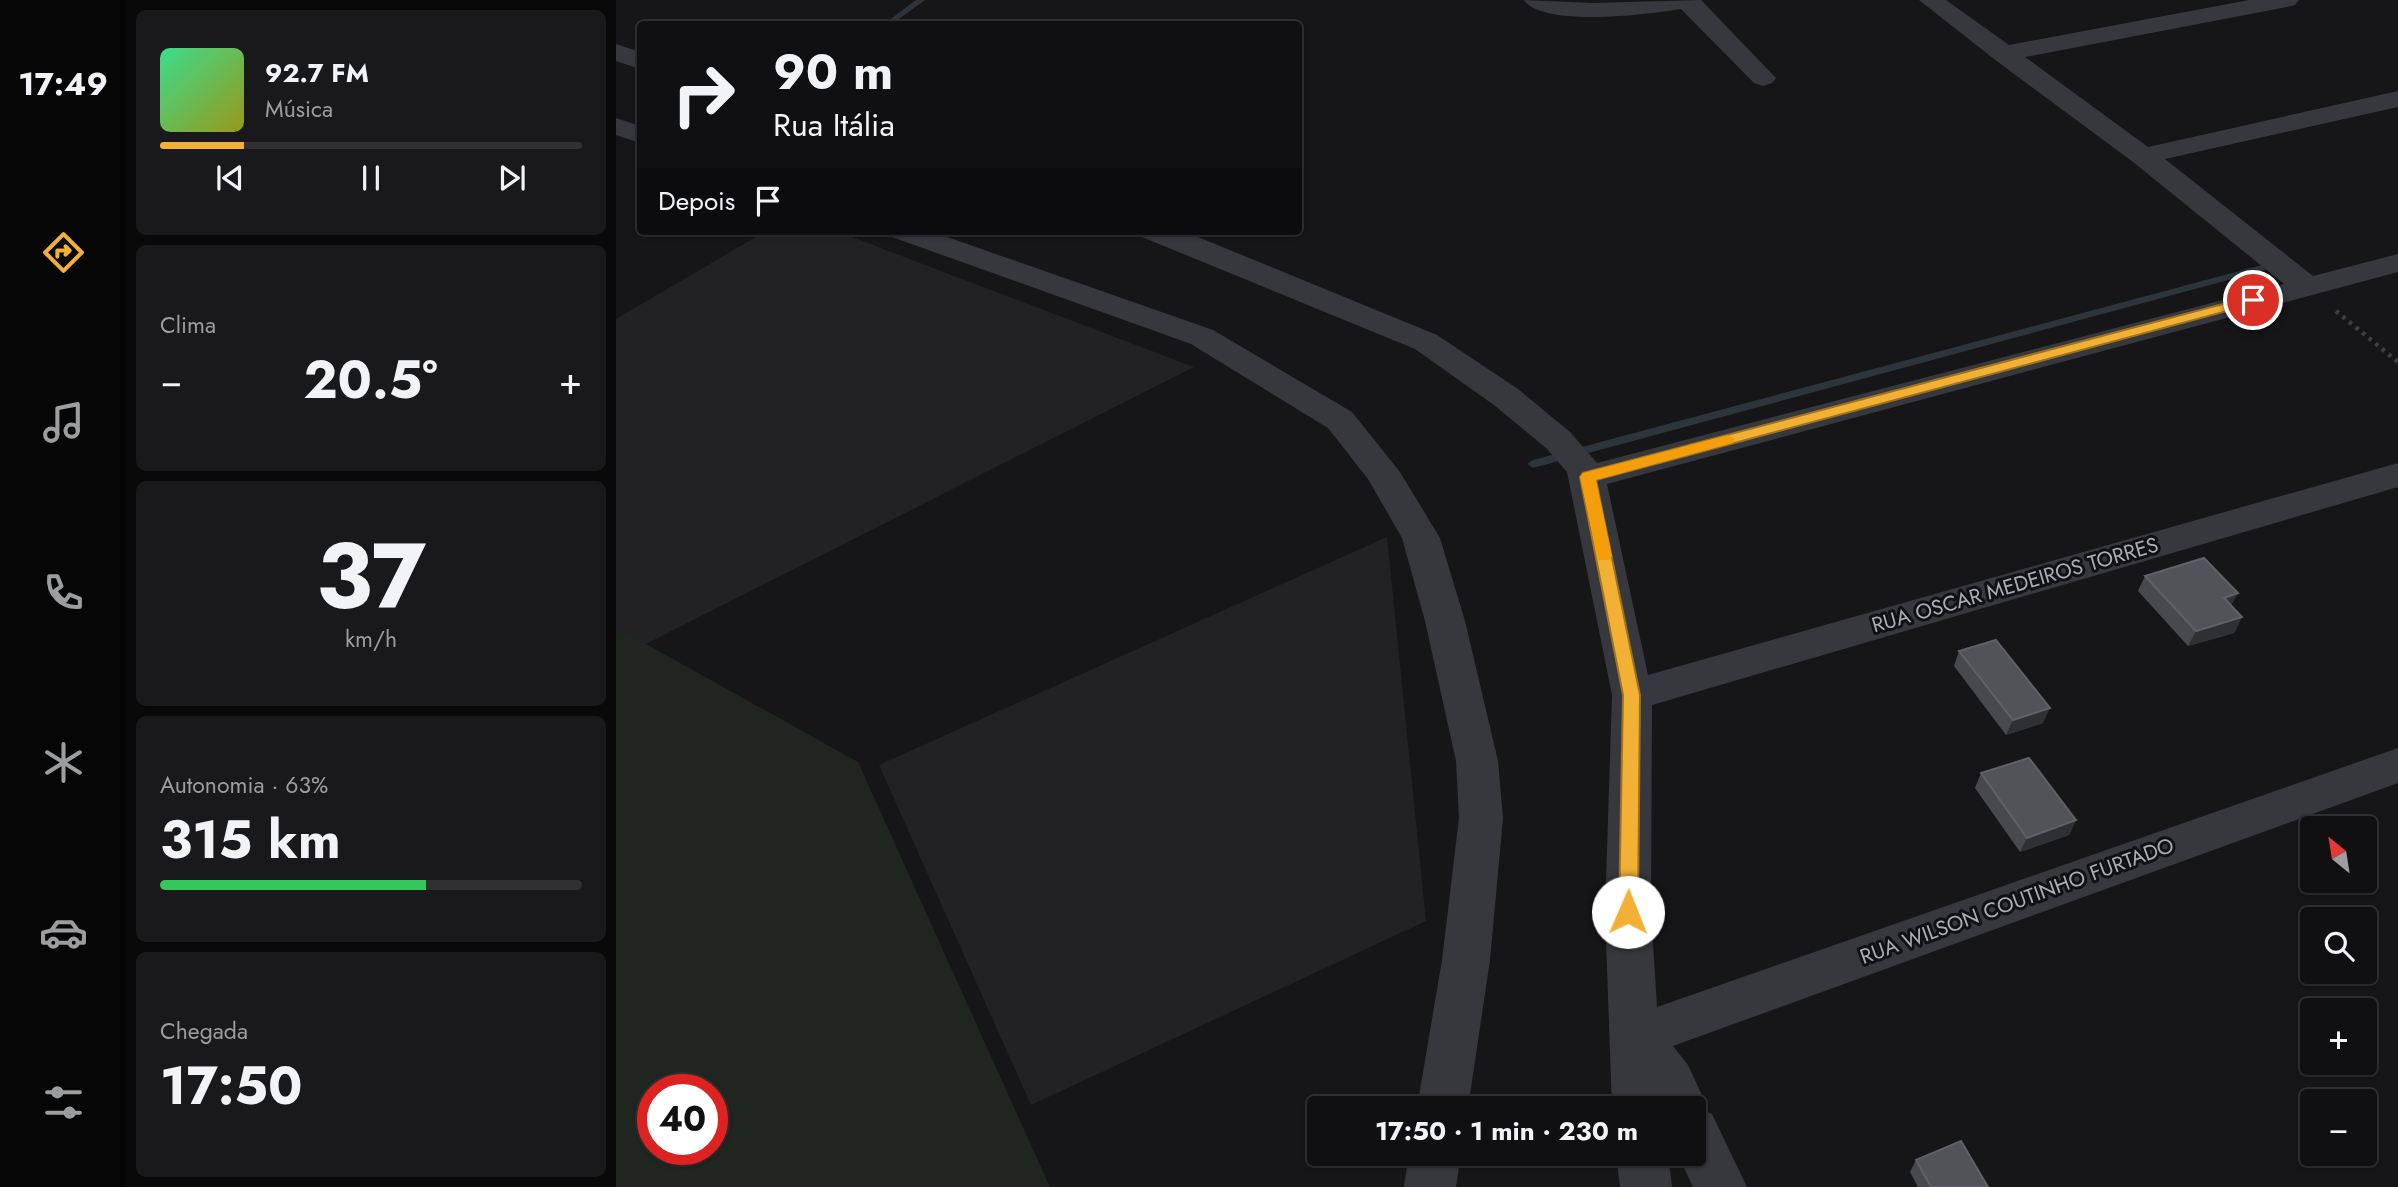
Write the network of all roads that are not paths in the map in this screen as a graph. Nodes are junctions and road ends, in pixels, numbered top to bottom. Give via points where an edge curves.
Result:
1 (1536, 0) edge
2 (1687, 0) edge
3 (1931, 0) edge
4 (2287, 0) edge
5 (616, 52) edge
6 (2003, 54) junction
7 (637, 60) edge
8 (1763, 78) dead end
9 (2398, 99) edge
10 (616, 126) edge
11 (637, 134) edge
12 (2143, 156) junction
13 (913, 235) edge
14 (1163, 235) edge
15 (2398, 263) edge
16 (2306, 286) junction
17 (1576, 460) junction
18 (2398, 475) edge
19 (1632, 695) junction
20 (2398, 765) edge
21 (1636, 1037) junction
22 (1444, 1096) edge
23 (1638, 1096) edge
24 (1676, 1096) edge
25 (1706, 1156) edge
26 (1433, 1166) edge
27 (1644, 1166) edge
28 (1430, 1187) edge
29 (1646, 1187) edge
30 (1721, 1187) edge

1 - 2 street via 1594,12 1623,12
2 - 8 street
3 - 6 street
4 - 6 street
5 - 7 street
6 - 12 street
9 - 12 street
10 - 11 street
12 - 16 street
13 - 22 street via 1202,337 1340,421 1382,472 1421,538 1477,761 1481,818 1466,960
14 - 17 street via 1426,342 1506,397
15 - 16 street
16 - 17 street
17 - 19 street
18 - 19 street, RUA OSCAR MEDEIROS TORRES
19 - 21 street via 1628,912
20 - 21 street, RUA WILSON COUTINHO FURTADO
21 - 23 street
21 - 24 street
25 - 30 street
26 - 28 street
27 - 29 street

